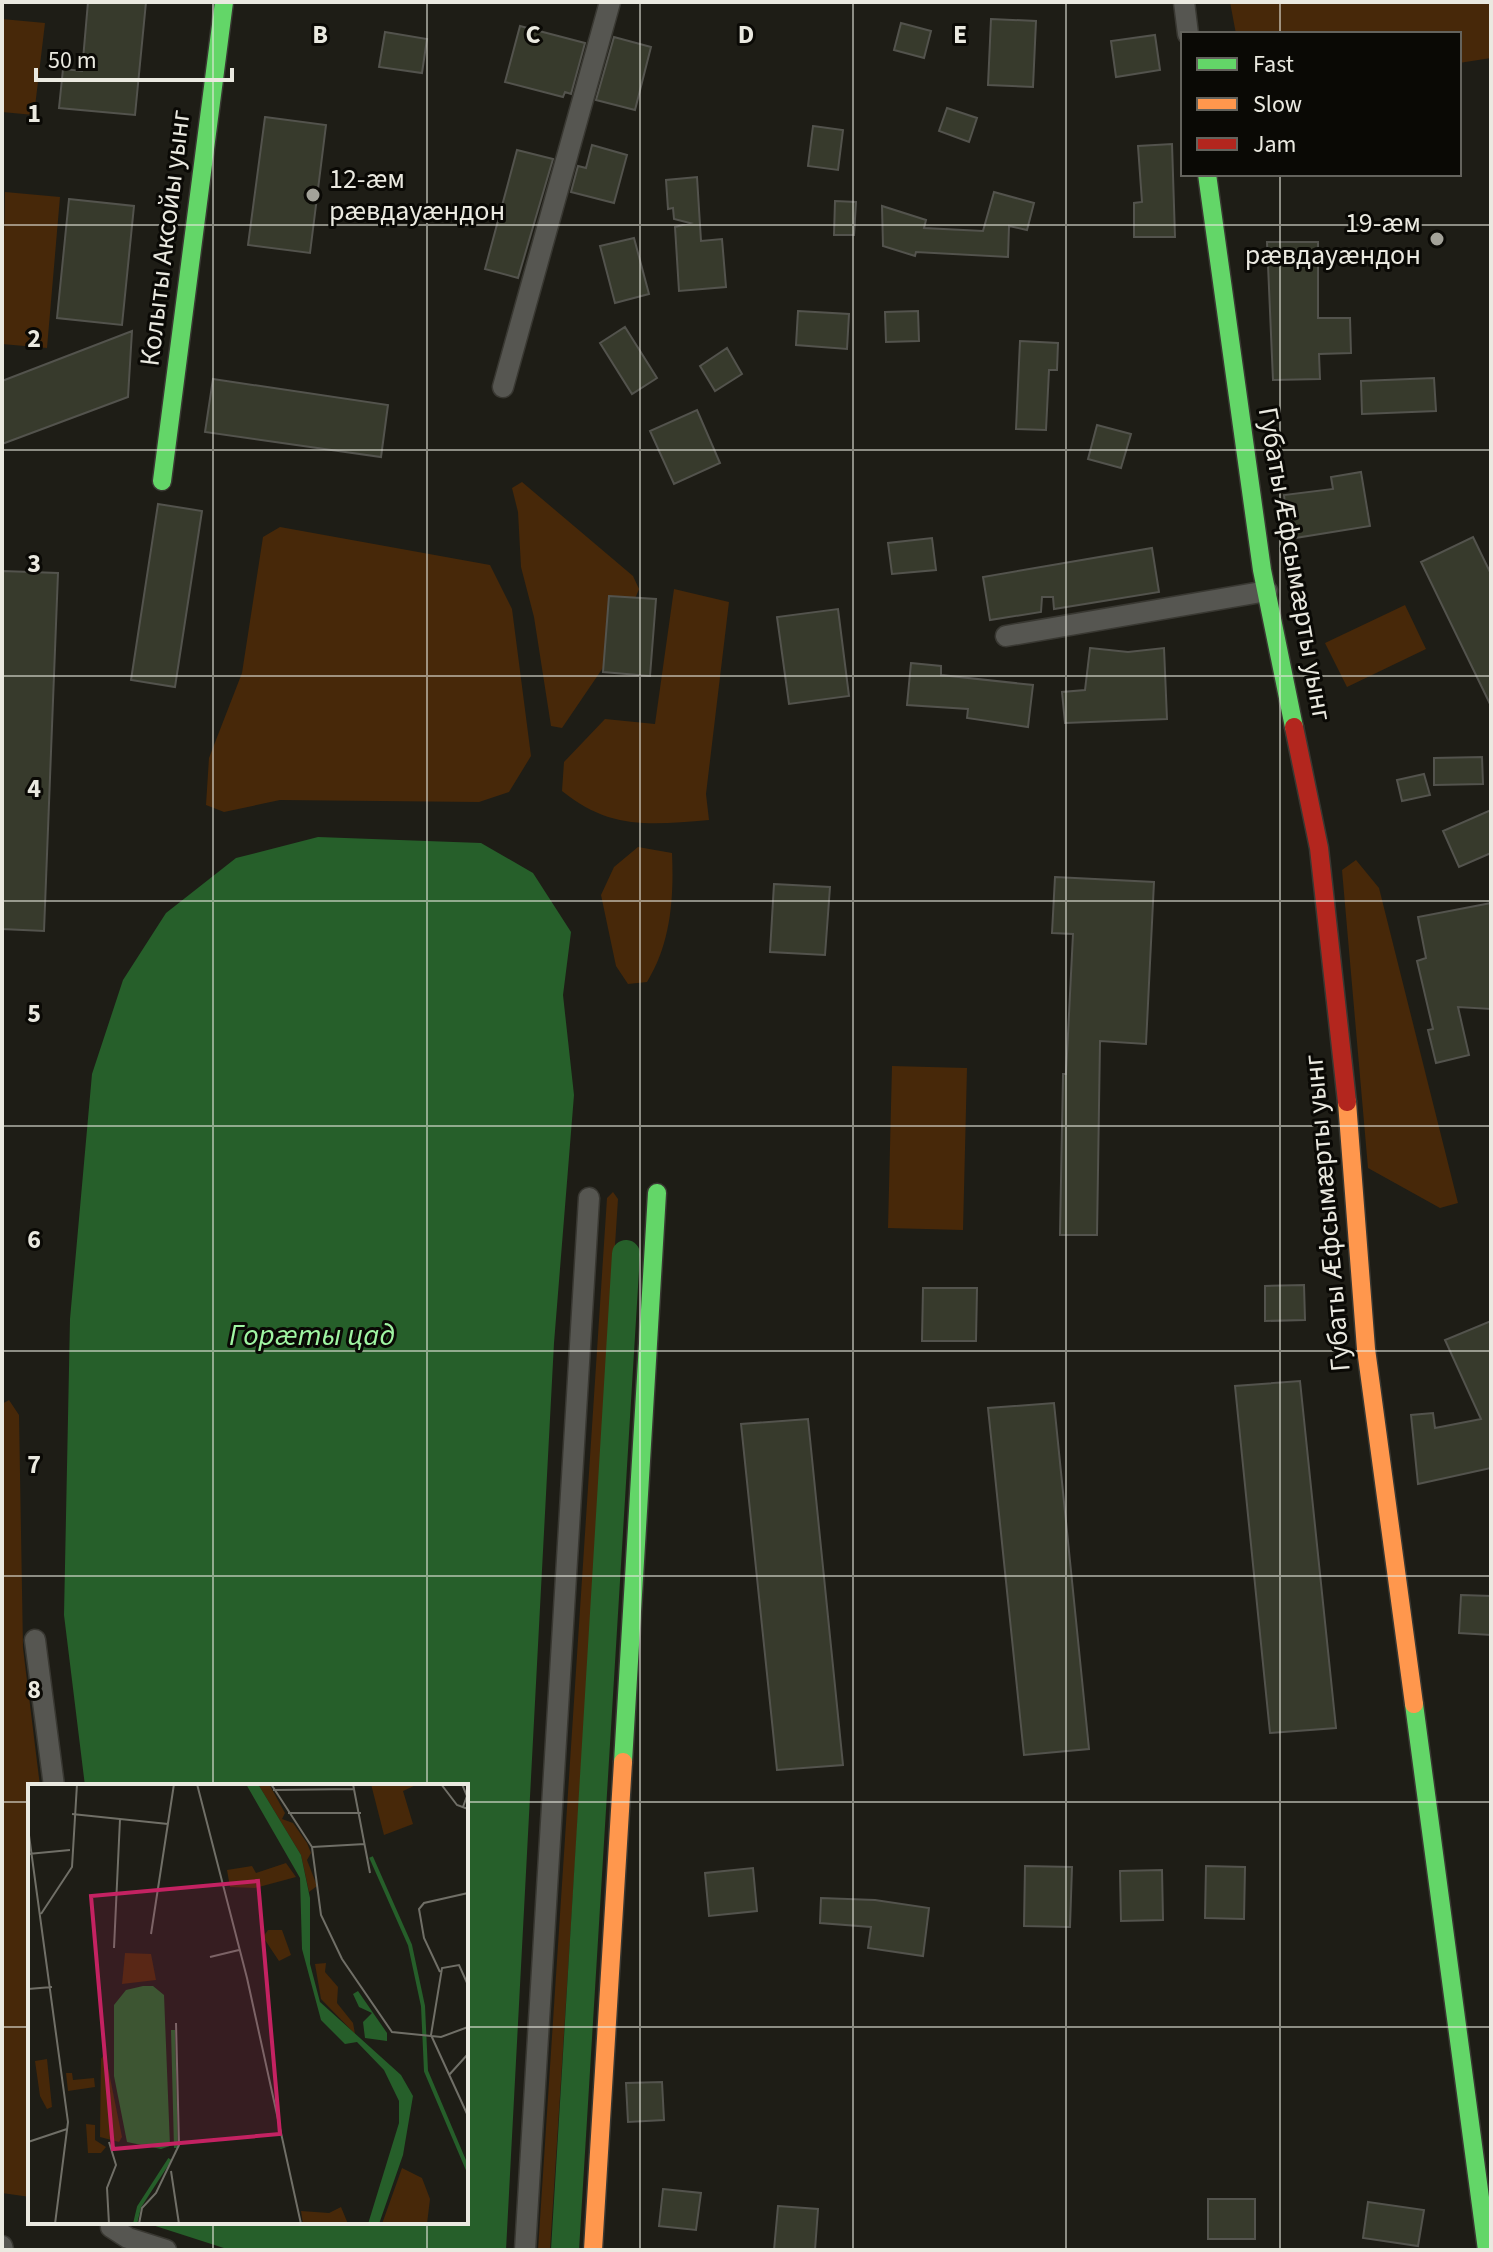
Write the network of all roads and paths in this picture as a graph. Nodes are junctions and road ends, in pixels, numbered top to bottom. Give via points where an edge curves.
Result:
1 (224, 2) edge
2 (610, 2) edge
3 (1184, 2) edge
4 (1188, 32) edge
5 (1207, 176) edge
6 (503, 387) dead end
7 (162, 481) dead end
8 (1267, 591) junction
9 (1006, 636) dead end
10 (657, 1193) dead end
11 (589, 1198) dead end
12 (35, 1640) dead end
13 (54, 1784) edge
14 (111, 2224) edge
15 (166, 2250) edge
16 (525, 2250) edge
17 (593, 2250) edge
18 (1487, 2250) edge

1 - 7 street, Колыты Аксойы уынг
2 - 6 street
3 - 4 street
5 - 8 street, Губаты Æфсымæрты уынг
8 - 9 street
8 - 18 street, Губаты Æфсымæрты уынг via 1319,848 1348,1114 1366,1349
10 - 17 street
11 - 16 street
12 - 13 street
14 - 15 street via 128,2238

